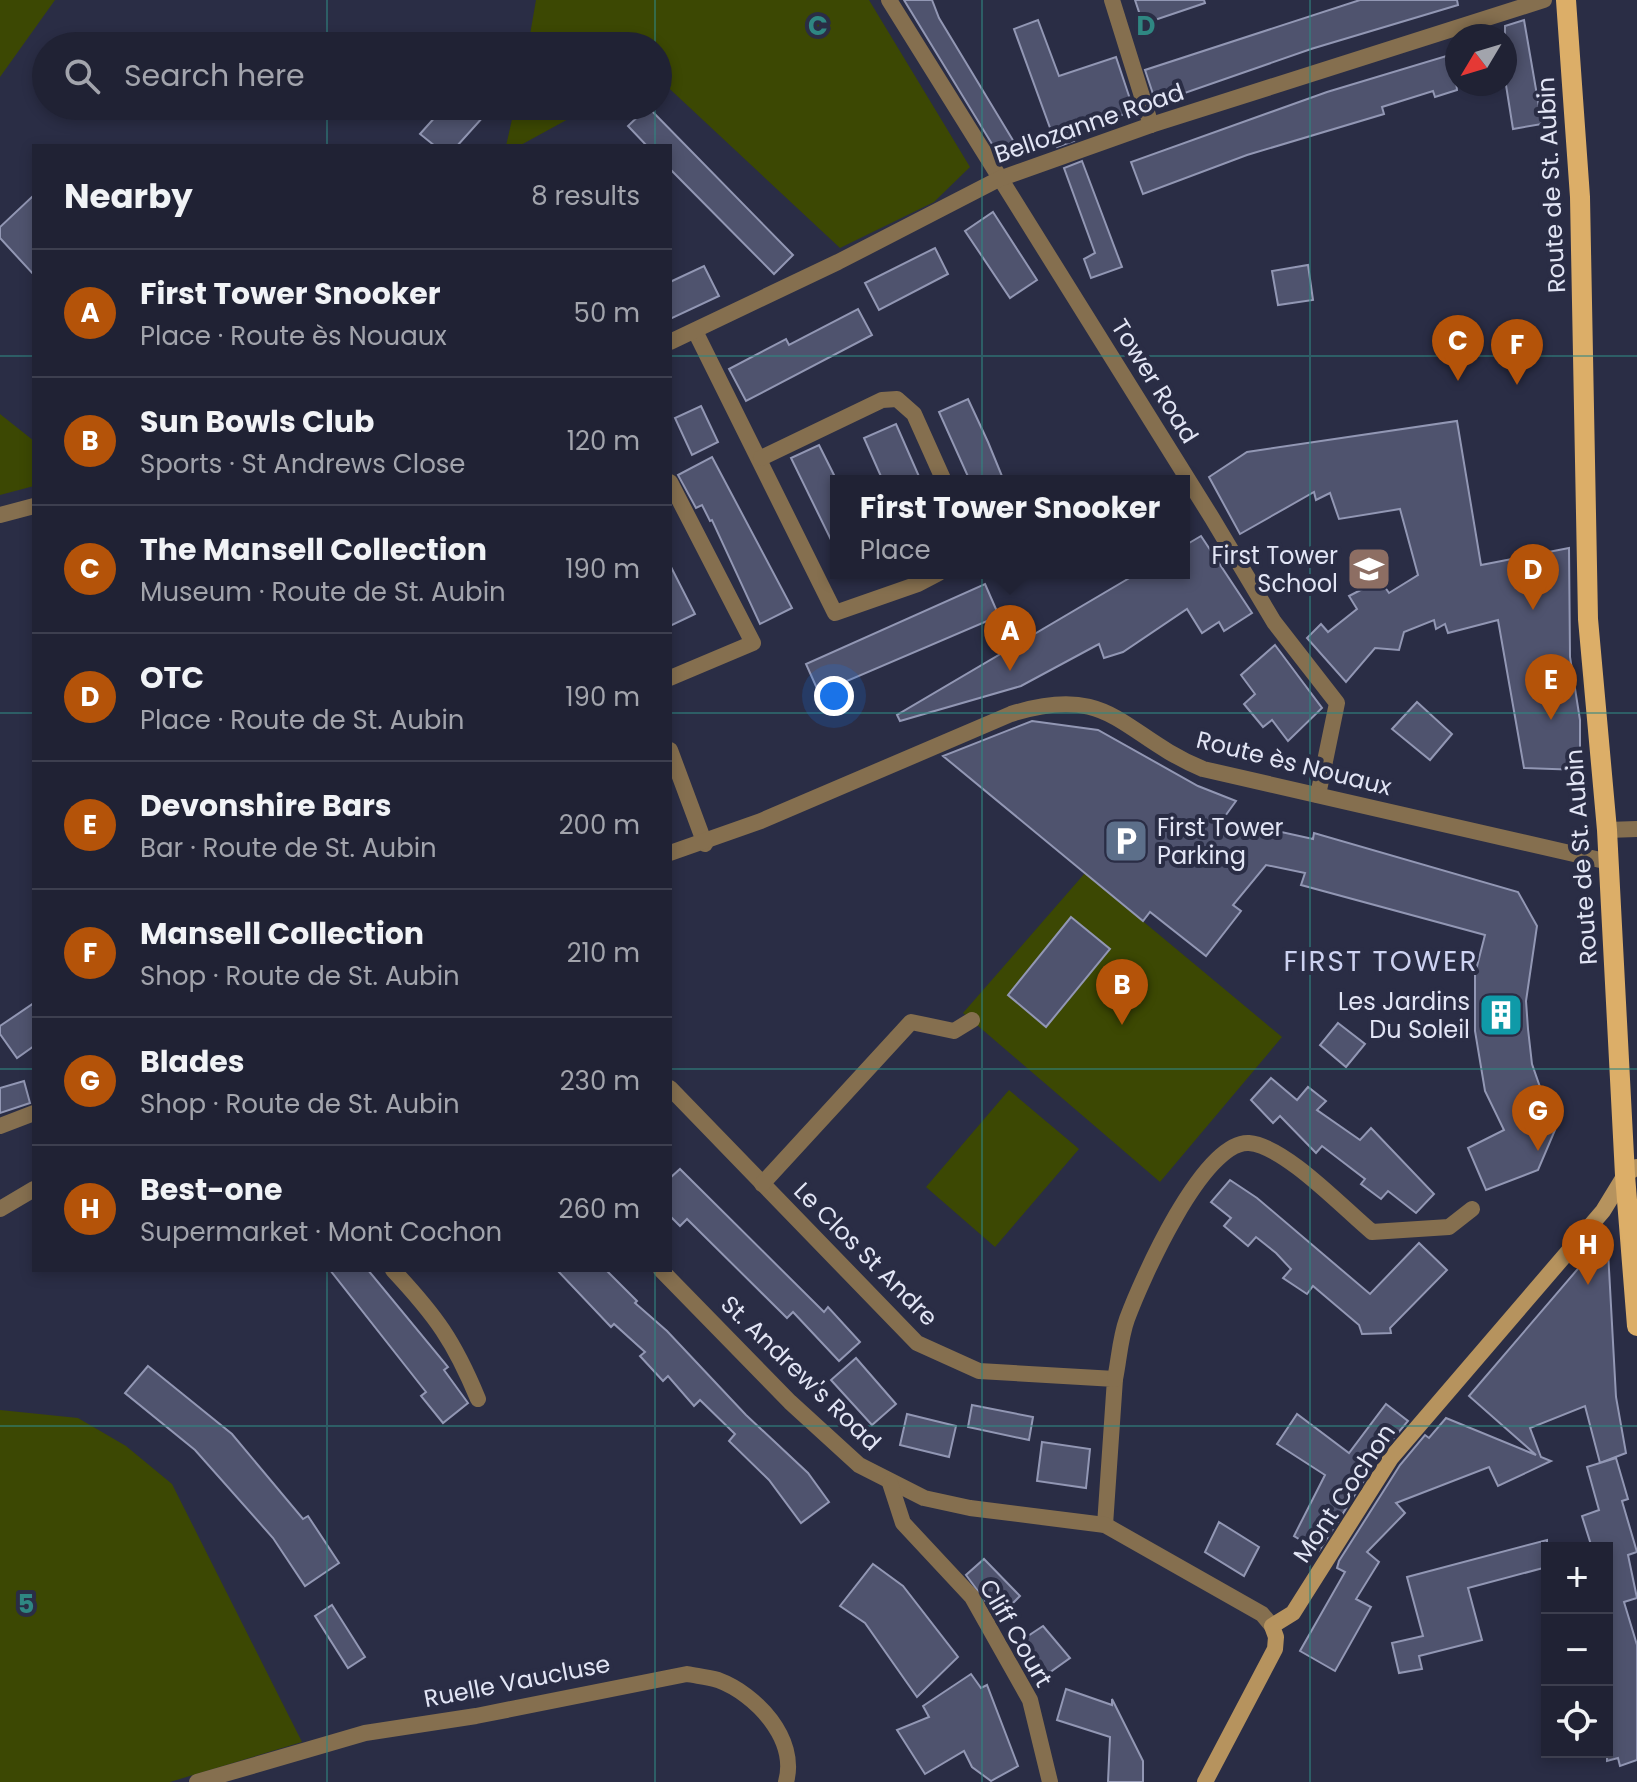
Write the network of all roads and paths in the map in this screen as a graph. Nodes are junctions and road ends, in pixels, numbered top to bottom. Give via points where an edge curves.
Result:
1 (889, 0) edge
2 (1112, 0) edge
3 (1544, 0) edge
4 (1566, 0) edge
5 (1151, 125) junction
6 (999, 179) junction
7 (695, 331) junction
8 (672, 341) edge
9 (761, 458) junction
10 (941, 475) edge
11 (1185, 475) edge
12 (1190, 483) edge
13 (672, 486) edge
14 (32, 507) edge
15 (0, 515) edge
16 (928, 579) edge
17 (672, 677) edge
18 (672, 755) edge
19 (1318, 795) junction
20 (1637, 829) edge
21 (1607, 830) junction
22 (705, 844) junction
23 (672, 852) edge
24 (1609, 862) junction
25 (972, 1020) dead end
26 (672, 1090) edge
27 (32, 1114) edge
28 (0, 1126) edge
29 (1631, 1171) edge
30 (762, 1184) junction
31 (32, 1190) edge
32 (0, 1209) edge
33 (1472, 1209) dead end
34 (395, 1272) edge
35 (663, 1272) edge
36 (1637, 1326) edge
37 (1115, 1379) junction
38 (478, 1399) dead end
39 (890, 1483) junction
40 (1105, 1525) junction
41 (1272, 1626) junction
42 (197, 1782) edge
43 (786, 1782) edge
44 (1050, 1782) edge
45 (1205, 1782) edge

1 - 6 street, Tower Road
2 - 5 street
3 - 5 street, Bellozanne Road
4 - 21 main road, Route de St. Aubin via 1580,197 1588,619
5 - 6 street, Bellozanne Road
6 - 7 street, Bellozanne Road
6 - 11 street, Tower Road
7 - 8 street, Bellozanne Road
7 - 9 street
9 - 10 street via 882,400 897,399 914,414
9 - 16 street via 835,613
12 - 19 street, Tower Road via 1246,579 1337,703
13 - 17 street via 753,643
14 - 15 street
18 - 22 street
19 - 22 street, Route ès Nouaux via 1203,769 1176,758 1103,708 1079,703 1038,706
19 - 24 street, Route ès Nouaux
20 - 21 street
21 - 24 main road, Route de St. Aubin
22 - 23 street, Route ès Nouaux
24 - 29 main road, Route de St. Aubin
25 - 30 street via 954,1031 911,1022
26 - 30 street, Le Clos St Andre
27 - 28 street
29 - 36 main road, Route de St. Aubin
29 - 41 main road, Mont Cochon via 1603,1211 1391,1458 1293,1613
30 - 37 street, Le Clos St Andre via 917,1343 979,1371
31 - 32 street
33 - 37 street via 1449,1227 1372,1232 1271,1148 1246,1143 1227,1149 1172,1220 1126,1321
34 - 38 street via 456,1347
35 - 39 street, St. Andrew's Road via 790,1402 859,1465
37 - 40 street
39 - 40 street, St. Andrew's Road via 924,1498 970,1508
39 - 44 street, Cliff Court via 903,1523 972,1597 1030,1700
40 - 41 street, St. Andrew's Road via 1262,1614
41 - 45 main road via 1275,1649
42 - 43 street, Ruelle Vaucluse via 365,1733 687,1674 719,1680 776,1725 786,1754

